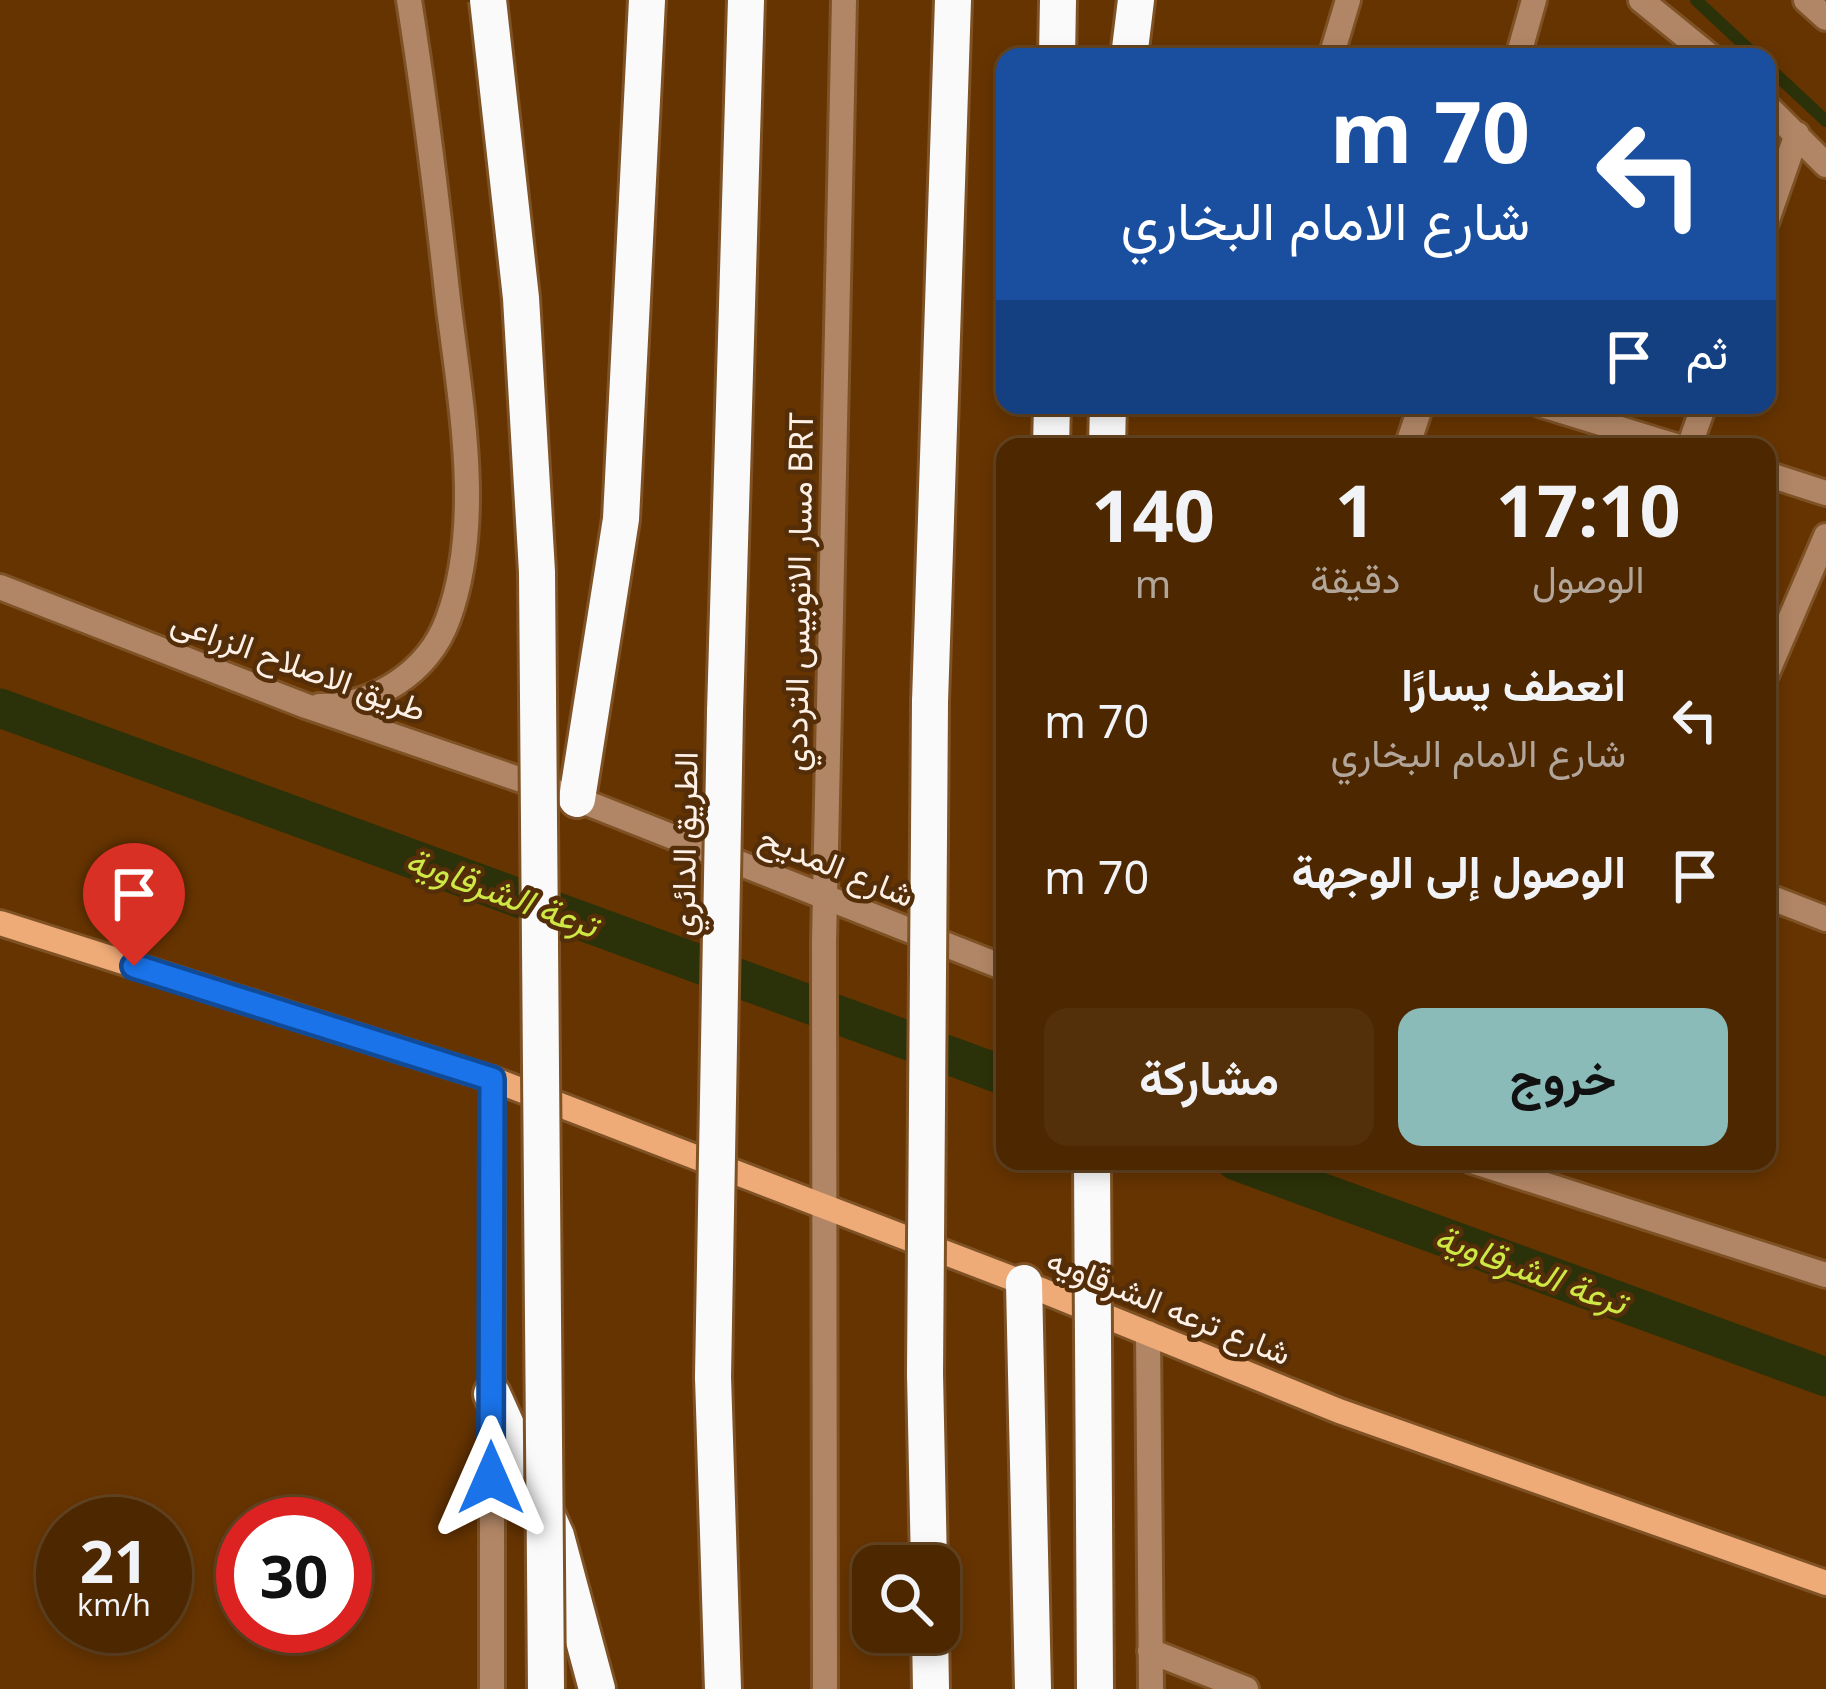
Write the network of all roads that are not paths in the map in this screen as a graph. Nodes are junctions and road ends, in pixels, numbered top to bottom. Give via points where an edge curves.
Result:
1 (409, 0) edge
2 (488, 0) edge
3 (647, 0) edge
4 (746, 0) edge
5 (844, 0) edge
6 (953, 0) edge
7 (1058, 0) edge
8 (1136, 0) edge
9 (1348, 0) edge
10 (1534, 0) edge
11 (1642, 0) edge
12 (1806, 0) edge
13 (1826, 18) edge
14 (1057, 48) edge
15 (1130, 48) edge
16 (1334, 48) edge
17 (1521, 48) edge
18 (1700, 48) edge
19 (1776, 114) edge
20 (1797, 134) junction
21 (1826, 165) edge
22 (1776, 194) edge
23 (1564, 414) edge
24 (1623, 438) edge
25 (1776, 478) edge
26 (1826, 493) edge
27 (1826, 536) edge
28 (0, 587) edge
29 (1776, 652) edge
30 (306, 706) junction
31 (577, 799) junction
32 (1776, 900) edge
33 (1826, 919) edge
34 (0, 923) edge
35 (996, 964) edge
36 (492, 1079) junction
37 (1092, 1170) edge
38 (1500, 1170) edge
39 (1826, 1275) edge
40 (1024, 1283) junction
41 (1148, 1334) junction
42 (491, 1394) junction
43 (929, 1545) edge
44 (1826, 1583) edge
45 (1150, 1651) junction
46 (930, 1653) edge
47 (491, 1689) edge
48 (546, 1689) edge
49 (597, 1689) edge
50 (723, 1689) edge
51 (825, 1689) edge
52 (931, 1689) edge
53 (1033, 1689) edge
54 (1095, 1689) edge
55 (1150, 1689) edge
56 (1246, 1689) edge

1 - 30 street via 463,426 455,591 436,644 393,686 366,699
2 - 48 highway, bridge via 521,298 537,572
3 - 31 highway via 621,519
4 - 50 highway, الطريق الدائري, bridge via 713,1377
5 - 51 street, مسار الاتوبيس الترددي BRT via 824,965
6 - 43 highway, bridge via 930,702
7 - 14 highway
8 - 15 highway
9 - 16 street
10 - 17 street
11 - 18 street
12 - 13 street
19 - 20 street
20 - 21 street
20 - 22 street
23 - 24 street
25 - 26 street
27 - 29 street
28 - 30 street, طريق الاصلاح الزراعى
30 - 31 street, طريق الاصلاح الزراعى
31 - 35 street, شارع المديح
32 - 33 street
34 - 36 street, شارع ترعه الشرقاويه
36 - 40 street, شارع ترعه الشرقاويه
36 - 42 street
37 - 54 highway, bridge
38 - 39 street
40 - 41 street, شارع ترعه الشرقاويه
40 - 53 highway
41 - 44 street, شارع ترعه الشرقاويه via 1339,1412
41 - 45 street
42 - 47 street
42 - 49 highway via 562,1552
45 - 55 street
45 - 56 street
46 - 52 highway

